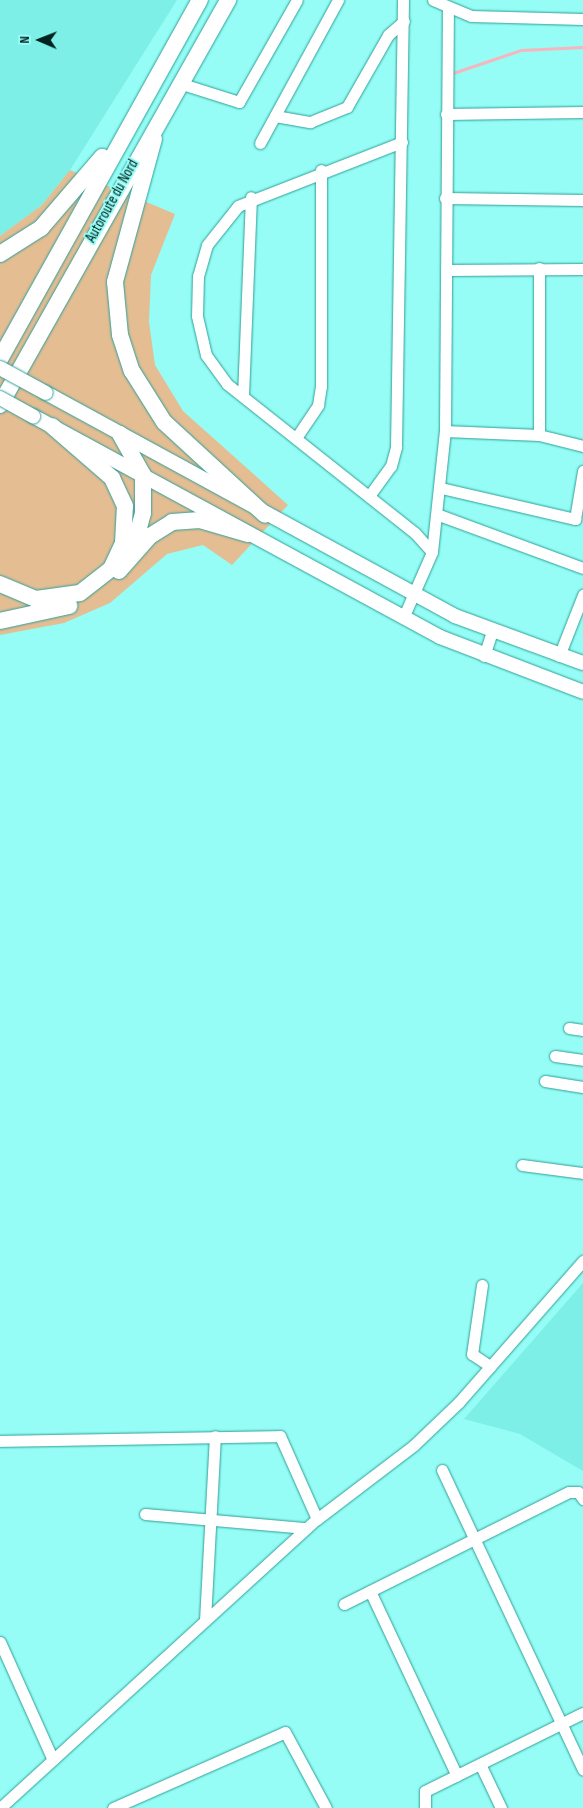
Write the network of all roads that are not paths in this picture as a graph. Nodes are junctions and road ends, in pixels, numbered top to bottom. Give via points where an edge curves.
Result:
1 (200, 0) edge
2 (228, 0) edge
3 (297, 0) edge
4 (338, 0) edge
5 (403, 0) edge
6 (433, 0) edge
7 (448, 7) junction
8 (583, 20) edge
9 (404, 21) junction
10 (178, 84) junction
11 (150, 89) junction
12 (583, 112) edge
13 (446, 114) junction
14 (275, 116) junction
15 (159, 118) junction
16 (402, 142) junction
17 (260, 143) dead end
18 (321, 170) junction
19 (251, 197) junction
20 (445, 198) junction
21 (583, 200) edge
22 (0, 254) edge
23 (539, 268) junction
24 (583, 269) edge
25 (446, 270) junction
26 (0, 359) edge
27 (0, 368) edge
28 (243, 396) junction
29 (0, 398) edge
30 (0, 405) edge
31 (52, 426) junction
32 (445, 431) junction
33 (120, 434) junction
34 (539, 435) junction
35 (296, 438) junction
36 (583, 446) edge
37 (583, 471) edge
38 (142, 475) junction
39 (441, 488) junction
40 (368, 496) junction
41 (265, 515) junction
42 (439, 515) junction
43 (248, 534) junction
44 (432, 552) junction
45 (132, 553) junction
46 (583, 568) edge
47 (0, 584) edge
48 (414, 595) junction
49 (583, 595) edge
50 (403, 618) junction
51 (0, 620) edge
52 (492, 632) junction
53 (484, 656) junction
54 (559, 656) junction
55 (583, 663) edge
56 (583, 692) edge
57 (568, 1028) dead end
58 (583, 1030) edge
59 (555, 1056) dead end
60 (583, 1060) edge
61 (545, 1081) dead end
62 (583, 1087) edge
63 (522, 1165) dead end
64 (583, 1173) edge
65 (583, 1261) edge
66 (482, 1285) dead end
67 (490, 1366) junction
68 (215, 1436) junction
69 (0, 1441) edge
70 (442, 1470) dead end
71 (583, 1499) edge
72 (145, 1514) dead end
73 (210, 1518) junction
74 (317, 1519) junction
75 (306, 1528) junction
76 (474, 1539) junction
77 (370, 1591) junction
78 (344, 1604) dead end
79 (205, 1620) junction
80 (0, 1642) edge
81 (583, 1713) edge
82 (561, 1724) junction
83 (53, 1760) junction
84 (480, 1764) junction
85 (583, 1768) edge
86 (457, 1776) junction
87 (0, 1808) edge
88 (113, 1808) edge
89 (326, 1808) edge
90 (425, 1808) edge
91 (501, 1808) edge

1 - 11 highway, Autoroute du Nord
2 - 10 highway, Autoroute du Nord
3 - 10 street via 239,102
4 - 14 street
5 - 9 street
6 - 7 street
7 - 8 street via 471,16
7 - 13 street
9 - 14 street via 388,35 347,107 306,122
9 - 16 street
10 - 15 highway, Autoroute du Nord
11 - 22 highway via 66,204 41,228
11 - 26 highway, Autoroute du Nord
12 - 13 street
13 - 20 street
14 - 17 street
15 - 30 highway, Autoroute du Nord
15 - 41 highway via 115,282 120,335 132,371 164,422
16 - 18 street
16 - 40 street via 396,447 391,466
18 - 19 street
18 - 35 street via 321,386 318,405
19 - 28 street
19 - 28 street via 225,217 207,245 197,297 206,355 214,371
20 - 21 street
20 - 25 street
23 - 24 street
23 - 25 street
23 - 34 street
25 - 32 street
27 - 33 main road, bridge
28 - 35 street
29 - 31 main road, bridge
31 - 38 main road
31 - 47 highway via 112,478 125,506 123,543 110,569 80,593 36,599
32 - 34 street
32 - 39 street
33 - 38 highway
33 - 41 main road
34 - 36 street
35 - 40 street
37 - 39 street via 575,518
38 - 43 main road
38 - 45 highway via 143,513
39 - 42 street
40 - 44 street
41 - 48 main road
42 - 44 street
42 - 46 street
43 - 45 highway via 185,519 159,528
43 - 50 main road
44 - 48 street
45 - 51 highway via 94,595 68,606
48 - 50 street
48 - 52 main road
49 - 54 street
50 - 53 main road
52 - 53 street
52 - 54 main road
53 - 56 main road
54 - 55 main road
57 - 58 street
59 - 60 street
61 - 62 street
63 - 64 street
65 - 67 street
66 - 67 street via 472,1354
67 - 74 street via 414,1445
68 - 69 street
68 - 73 street
68 - 74 street via 280,1436
70 - 76 street
71 - 76 street via 578,1492 569,1492
72 - 73 street
73 - 75 street
73 - 79 street
74 - 75 street
75 - 79 street
76 - 77 street
76 - 82 street
77 - 78 street
77 - 86 street
79 - 83 street
80 - 83 street
81 - 82 street
82 - 84 street
82 - 85 street
83 - 87 street
84 - 86 street
84 - 91 street
86 - 90 street via 425,1791
88 - 89 street via 285,1732

